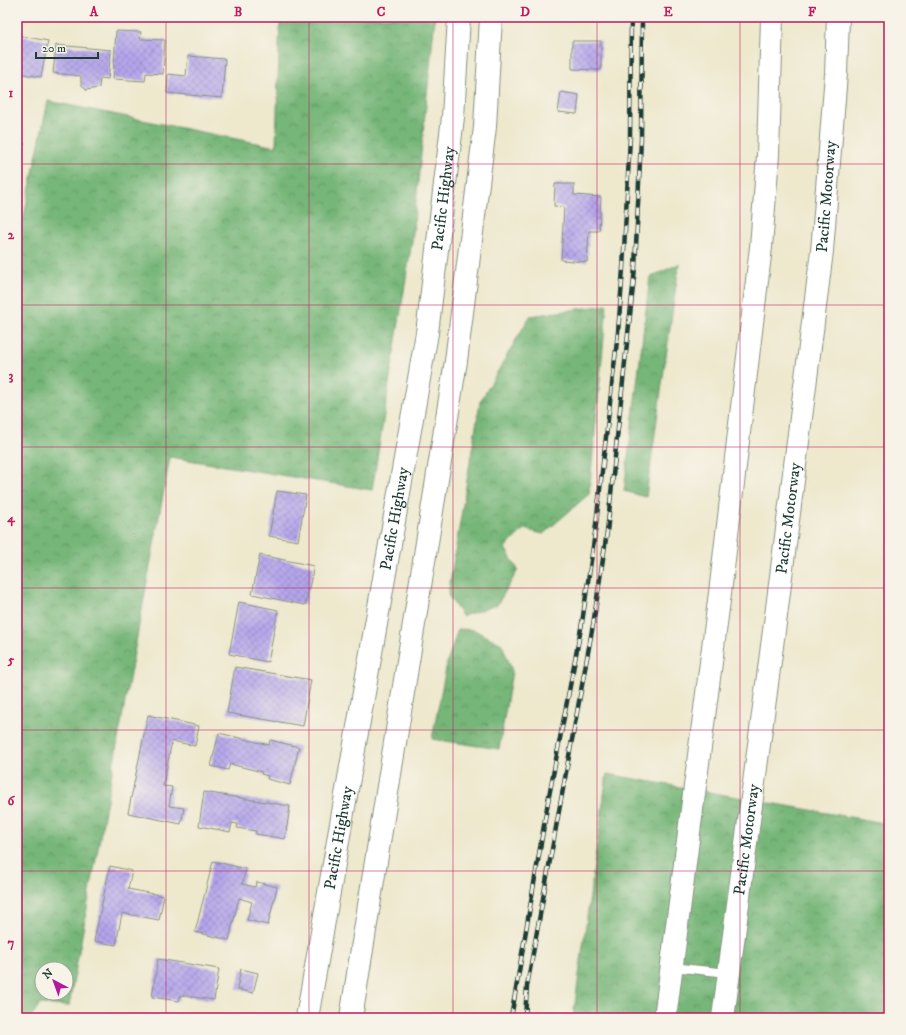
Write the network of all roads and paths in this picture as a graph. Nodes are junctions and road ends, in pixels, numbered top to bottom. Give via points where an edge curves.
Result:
1 (460, 17) edge
2 (491, 17) edge
3 (772, 17) edge
4 (838, 17) edge
5 (403, 468) junction
6 (438, 470) junction
7 (672, 966) junction
8 (729, 973) junction
9 (307, 1018) edge
10 (351, 1018) edge
11 (665, 1018) edge
12 (723, 1018) edge

1 - 5 main road, Pacific Highway via 453,117 427,333
2 - 6 main road, Pacific Highway via 485,127 456,361
3 - 7 main road via 762,247
4 - 8 main road, Pacific Motorway via 822,252
5 - 6 main road
5 - 9 main road, Pacific Highway
6 - 10 main road, Pacific Highway
7 - 8 lane
7 - 11 main road
8 - 12 main road, Pacific Motorway

